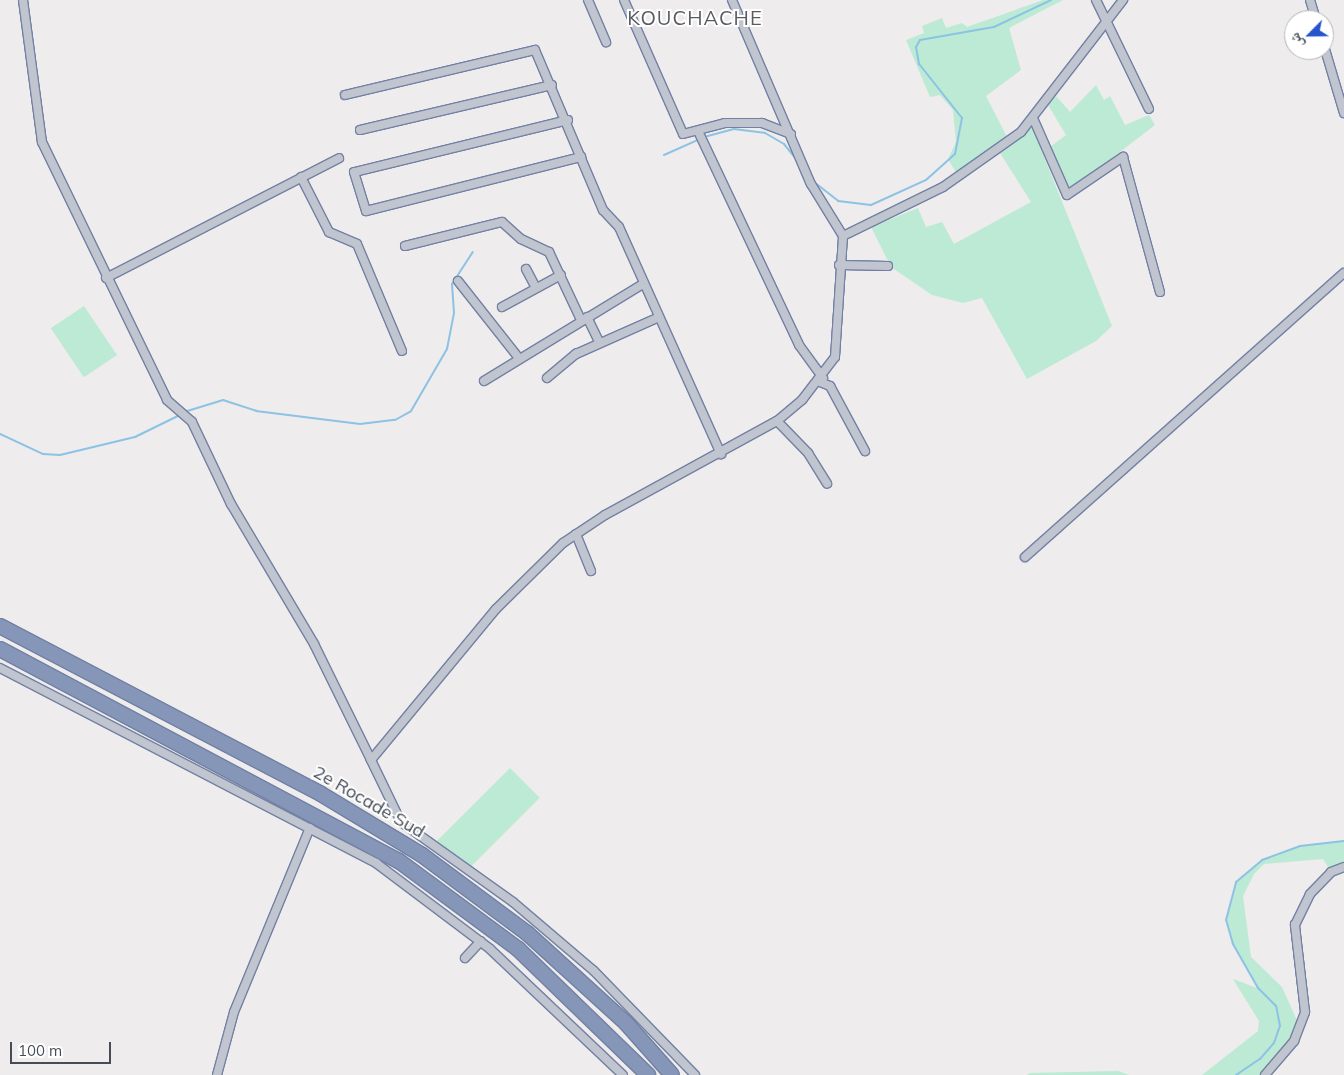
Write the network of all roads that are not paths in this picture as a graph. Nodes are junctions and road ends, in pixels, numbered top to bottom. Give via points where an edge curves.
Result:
1 (23, 0) edge
2 (588, 0) edge
3 (624, 0) edge
4 (732, 0) edge
5 (1096, 0) edge
6 (1123, 0) edge
7 (1108, 19) junction
8 (606, 42) dead end
9 (1328, 60) edge
10 (552, 85) junction
11 (345, 96) dead end
12 (1149, 109) dead end
13 (1344, 113) edge
14 (1033, 118) junction
15 (568, 120) junction
16 (360, 130) dead end
17 (698, 131) junction
18 (791, 134) junction
19 (581, 157) junction
20 (339, 158) dead end
21 (301, 177) junction
22 (843, 236) junction
23 (406, 246) dead end
24 (839, 265) junction
25 (888, 266) dead end
26 (526, 268) dead end
27 (1344, 273) edge
28 (561, 275) junction
29 (106, 278) junction
30 (458, 281) dead end
31 (641, 285) junction
32 (536, 288) junction
33 (1160, 292) dead end
34 (502, 307) dead end
35 (584, 318) junction
36 (657, 318) junction
37 (600, 342) junction
38 (402, 351) dead end
39 (518, 357) junction
40 (547, 378) dead end
41 (821, 380) junction
42 (484, 381) dead end
43 (777, 421) junction
44 (865, 451) dead end
45 (721, 454) junction
46 (827, 483) dead end
47 (576, 534) junction
48 (1025, 556) dead end
49 (591, 571) dead end
50 (0, 626) edge
51 (0, 649) edge
52 (0, 668) edge
53 (371, 760) junction
54 (310, 828) junction
55 (1344, 867) edge
56 (481, 941) junction
57 (465, 958) dead end
58 (217, 1075) edge
59 (623, 1075) edge
60 (648, 1075) edge
61 (672, 1075) edge
62 (695, 1075) edge
63 (1265, 1075) edge

1 - 29 street via 42,142
2 - 8 street
3 - 17 street via 683,134
4 - 18 street
5 - 7 street
6 - 7 street
7 - 12 street
7 - 14 street
9 - 13 street
10 - 11 street via 536,50
10 - 15 street
10 - 16 street
14 - 22 street via 1021,132 943,187
14 - 33 street via 1066,195 1123,157
15 - 19 street
15 - 19 street via 354,172 366,211
17 - 18 street via 725,123 762,123
17 - 41 street via 799,345
18 - 22 street via 812,184
19 - 31 street via 602,210 619,227
20 - 21 street
21 - 29 street
21 - 38 street via 329,232 357,244
22 - 24 street
23 - 28 street via 497,221 521,239 545,250
24 - 25 street
24 - 41 street via 836,357
26 - 32 street
27 - 48 street
28 - 32 street
28 - 35 street
29 - 53 street via 173,407 192,422 231,504 314,644
30 - 39 street
31 - 35 street
31 - 36 street
32 - 34 street
35 - 37 street
35 - 39 street
36 - 37 street
36 - 45 street
37 - 40 street
39 - 42 street
41 - 43 street
41 - 44 street via 830,386
43 - 45 street
43 - 46 street via 812,458
45 - 47 street
47 - 49 street
47 - 53 street via 522,581
50 - 61 highway, 2e Rocade Sud via 321,794 422,855 534,939 626,1023
51 - 60 highway, 2e Rocade Sud via 265,786 415,871 553,980
52 - 54 street
53 - 62 street via 401,822 513,902 594,970
54 - 56 street via 376,863
54 - 58 street via 234,1012
55 - 63 street via 1331,872 1310,894 1295,925 1306,1012 1294,1041
56 - 57 street
56 - 59 street via 559,1010

